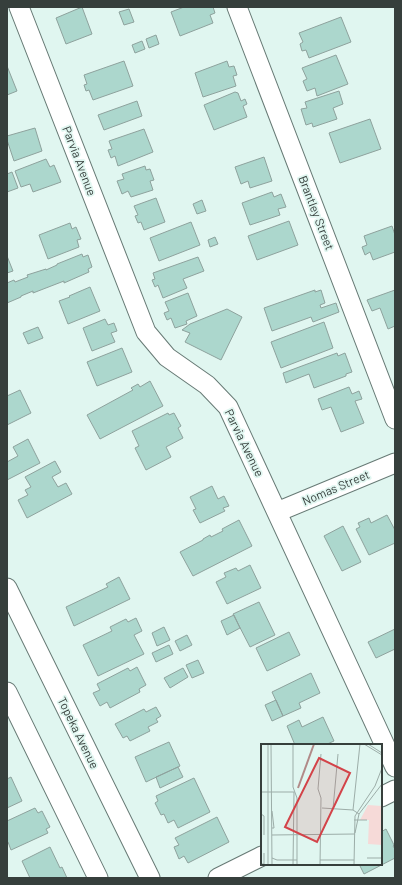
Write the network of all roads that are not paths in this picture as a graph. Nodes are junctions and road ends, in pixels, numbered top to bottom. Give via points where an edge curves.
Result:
1 (19, 7) edge
2 (237, 7) edge
3 (395, 418) edge
4 (395, 463) edge
5 (277, 512) junction
6 (7, 588) edge
7 (7, 692) edge
8 (395, 767) edge
9 (395, 790) edge
10 (382, 796) edge
11 (261, 856) edge
12 (98, 878) edge
13 (150, 878) edge
14 (218, 878) edge

1 - 5 street, Parvia Avenue via 146,332 167,357 208,385 228,407
2 - 3 street, Brantley Street
4 - 5 street, Nomas Street
5 - 8 street, Parvia Avenue
6 - 13 street, Topeka Avenue
7 - 12 street
9 - 10 street
11 - 14 street

